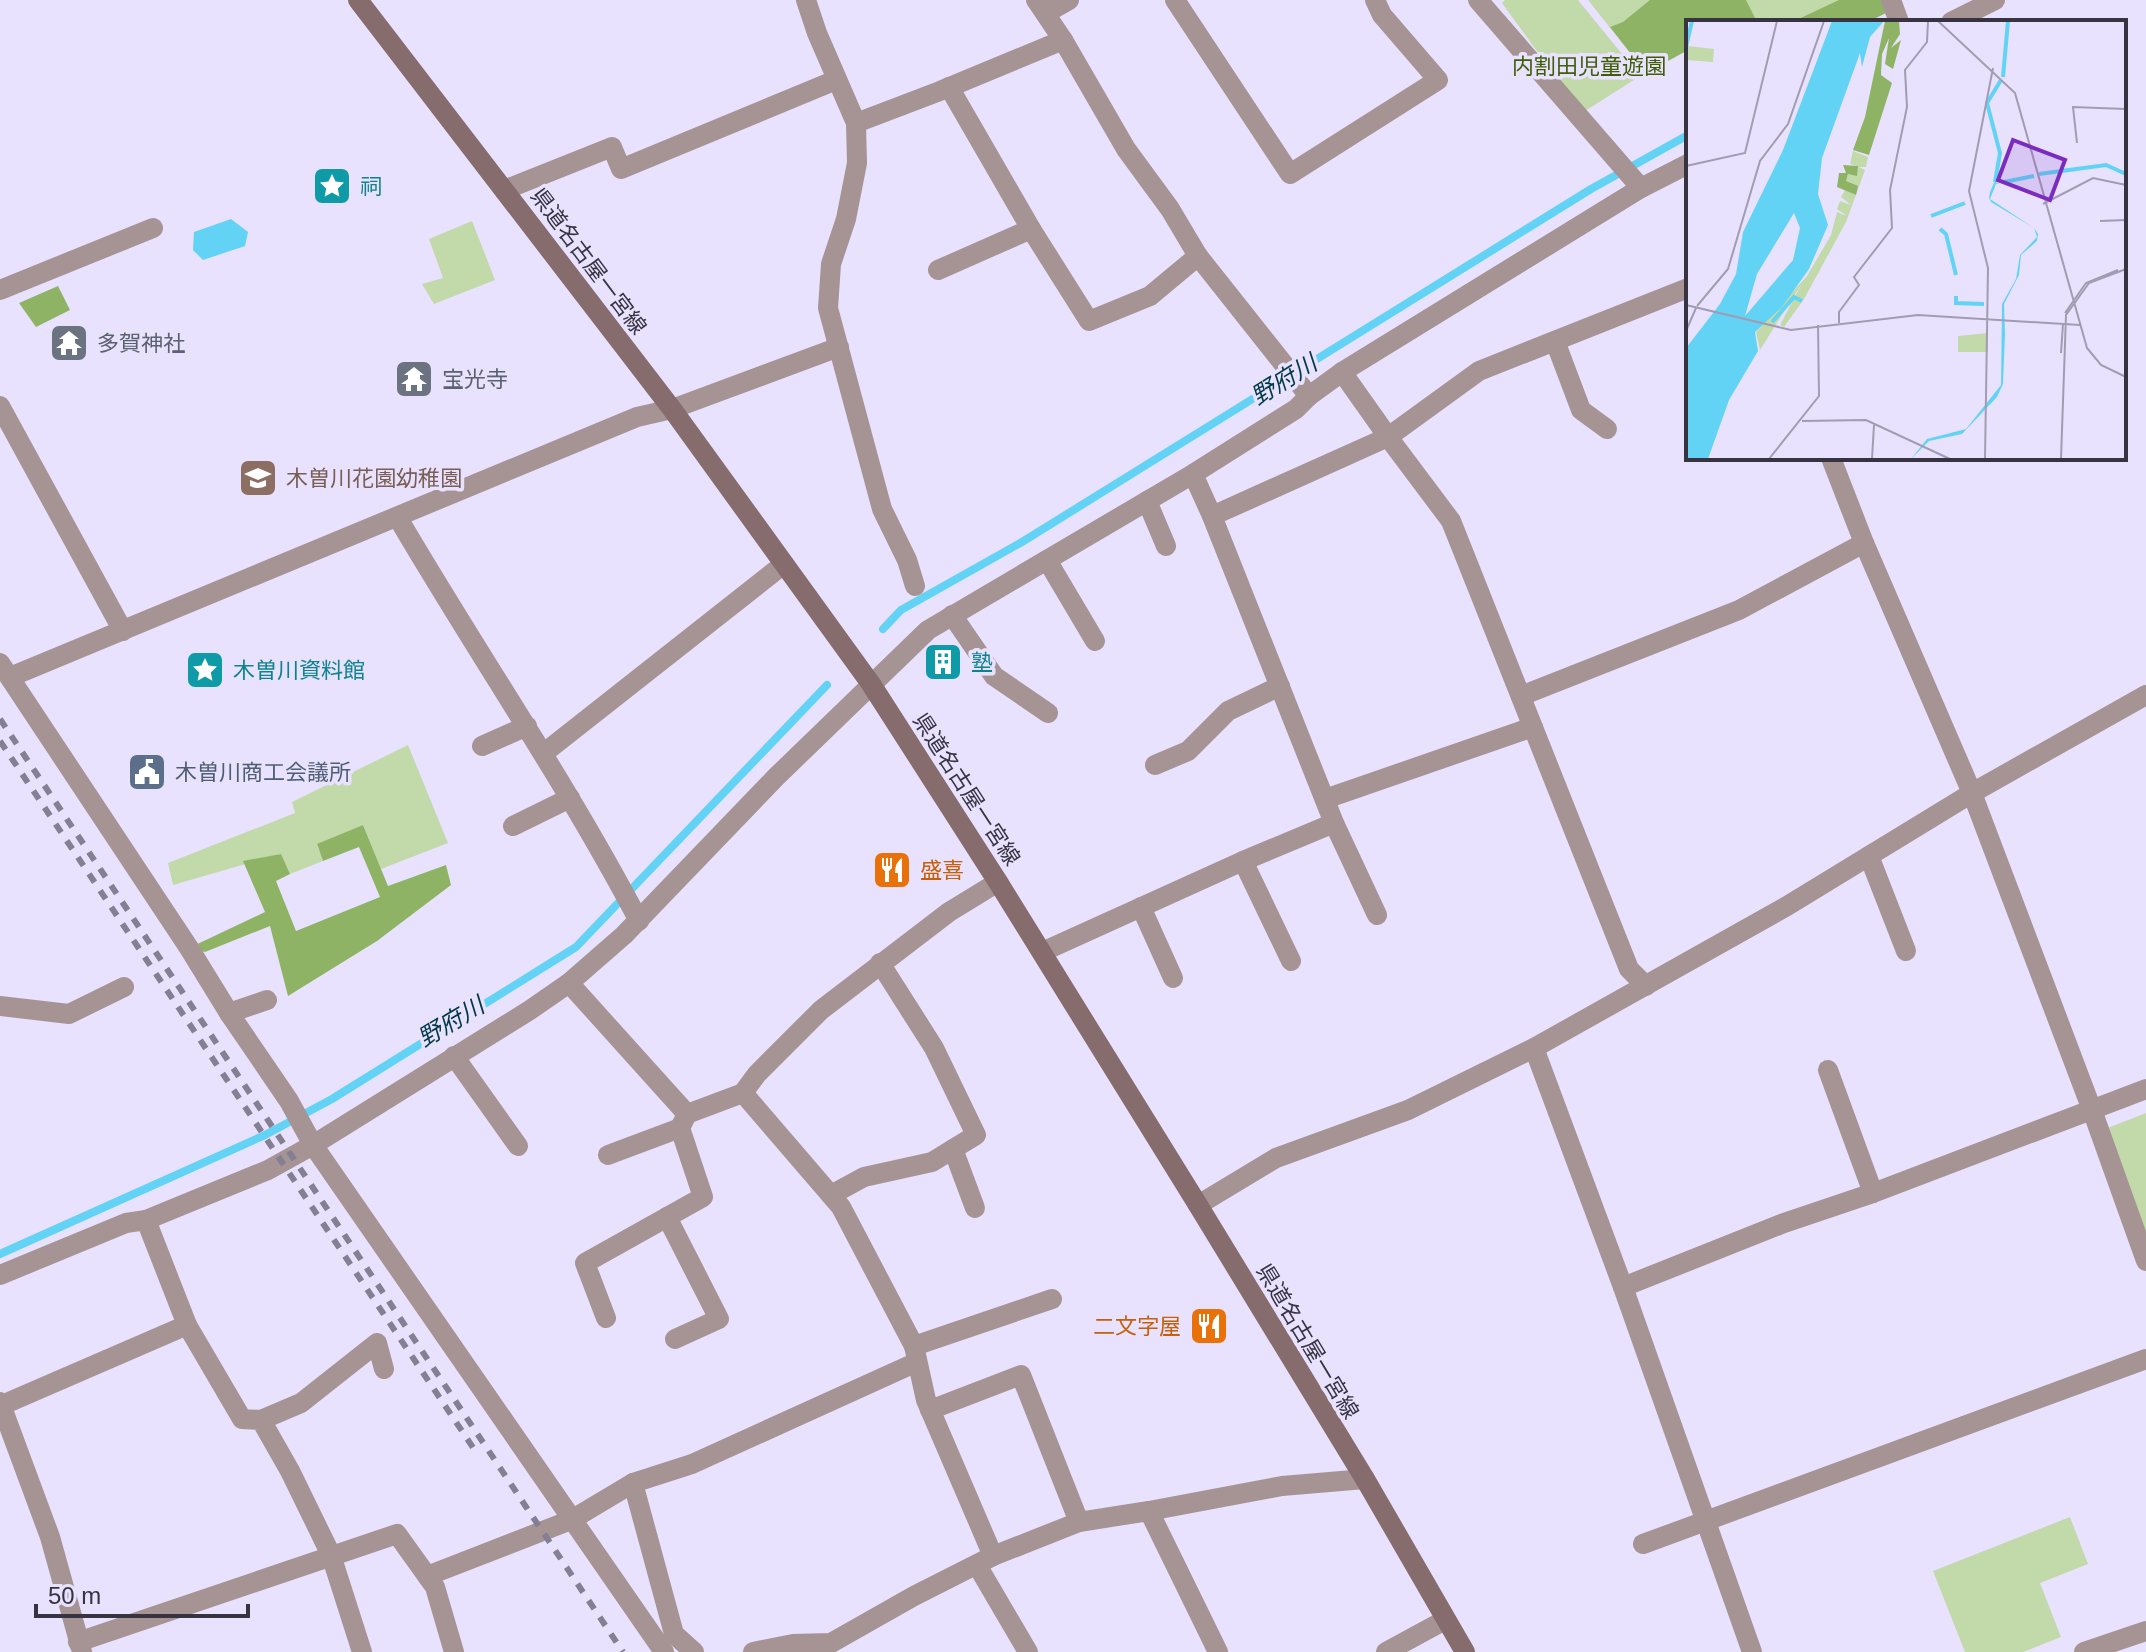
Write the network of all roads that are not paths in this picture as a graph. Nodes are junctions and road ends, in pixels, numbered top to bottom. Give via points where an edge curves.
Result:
1 (358, 0) edge
2 (806, 0) edge
3 (1069, 0) edge
4 (1175, 0) edge
5 (1375, 0) edge
6 (1478, 0) edge
7 (1995, 0) edge
8 (1041, 6) edge
9 (1955, 20) edge
10 (1063, 40) junction
11 (836, 80) junction
12 (949, 87) junction
13 (856, 123) junction
14 (1686, 165) edge
15 (1636, 183) junction
16 (504, 190) junction
17 (153, 228) dead end
18 (1031, 229) junction
19 (1198, 256) junction
20 (938, 270) dead end
21 (1686, 289) edge
22 (0, 290) edge
23 (1555, 341) junction
24 (839, 347) junction
25 (1342, 372) junction
26 (1306, 392) junction
27 (0, 406) edge
28 (672, 409) junction
29 (1607, 429) dead end
30 (1388, 437) junction
31 (1832, 460) edge
32 (1193, 474) junction
33 (1147, 501) junction
34 (1212, 516) junction
35 (398, 518) junction
36 (1864, 543) junction
37 (1166, 546) dead end
38 (1047, 560) junction
39 (784, 564) junction
40 (915, 586) dead end
41 (952, 615) junction
42 (123, 631) junction
43 (1095, 641) dead end
44 (5, 670) edge
45 (871, 684) junction
46 (1280, 686) junction
47 (2146, 695) edge
48 (1521, 696) junction
49 (1048, 713) dead end
50 (527, 726) junction
51 (1533, 727) junction
52 (482, 746) dead end
53 (544, 753) junction
54 (1155, 765) dead end
55 (1972, 793) junction
56 (570, 798) junction
57 (1325, 799) junction
58 (1334, 823) junction
59 (513, 826) dead end
60 (1869, 856) junction
61 (1243, 861) junction
62 (998, 882) junction
63 (1141, 907) junction
64 (1377, 915) dead end
65 (637, 916) junction
66 (1906, 951) dead end
67 (1042, 952) junction
68 (1291, 961) dead end
69 (880, 963) junction
70 (1173, 978) dead end
71 (569, 983) junction
72 (1646, 986) junction
73 (124, 987) dead end
74 (267, 1000) dead end
75 (0, 1006) edge
76 (229, 1013) junction
77 (1534, 1048) junction
78 (454, 1056) junction
79 (1828, 1070) dead end
80 (2146, 1089) edge
81 (743, 1093) junction
82 (2092, 1110) junction
83 (684, 1121) junction
84 (310, 1141) junction
85 (518, 1146) dead end
86 (953, 1149) junction
87 (608, 1155) dead end
88 (1873, 1193) junction
89 (831, 1195) junction
90 (1198, 1205) junction
91 (975, 1208) dead end
92 (667, 1217) junction
93 (146, 1220) junction
94 (2146, 1261) edge
95 (0, 1275) edge
96 (1623, 1287) junction
97 (1052, 1299) dead end
98 (606, 1318) dead end
99 (187, 1325) junction
100 (675, 1339) dead end
101 (916, 1354) junction
102 (2146, 1359) edge
103 (384, 1369) dead end
104 (0, 1404) edge
105 (930, 1410) junction
106 (261, 1420) junction
107 (1365, 1479) junction
108 (633, 1483) junction
109 (1149, 1511) junction
110 (571, 1520) junction
111 (1705, 1521) junction
112 (1079, 1522) junction
113 (1643, 1544) dead end
114 (331, 1555) junction
115 (985, 1560) junction
116 (427, 1576) junction
117 (1445, 1620) junction
118 (2146, 1631) edge
119 (80, 1647) edge
120 (362, 1652) edge
121 (454, 1652) edge
122 (664, 1652) edge
123 (694, 1652) edge
124 (753, 1652) edge
125 (1028, 1652) edge
126 (1218, 1652) edge
127 (1386, 1652) edge
128 (1465, 1652) edge
129 (1752, 1652) edge
130 (2084, 1652) edge

1 - 16 main road, 県道名古屋一宮線
2 - 11 street
3 - 8 street
4 - 5 street via 1290,174 1438,80
6 - 15 street
7 - 9 street
8 - 10 street
10 - 12 street
10 - 19 street via 1126,149
11 - 13 street
11 - 16 street via 621,169 612,147
12 - 13 street
12 - 18 street
13 - 24 street via 857,163 831,264 828,308
14 - 15 street
15 - 25 street
16 - 28 main road, 県道名古屋一宮線
17 - 22 street
18 - 19 street via 1089,321 1150,296
18 - 20 street
19 - 26 street
21 - 23 street
23 - 29 street via 1581,410
23 - 30 street via 1479,371
24 - 28 street
24 - 40 street via 882,509
25 - 26 street
25 - 30 street
26 - 32 street via 1296,409
27 - 42 street
28 - 35 street via 637,417
28 - 39 main road, 県道名古屋一宮線
30 - 34 street
30 - 48 street via 1451,521
31 - 36 street
32 - 33 street
32 - 34 street
33 - 37 street
33 - 38 street
34 - 46 street
35 - 42 street
35 - 50 street
36 - 48 street via 1739,610
36 - 55 street
38 - 41 street
38 - 43 street
39 - 45 main road, 県道名古屋一宮線
39 - 53 street
41 - 45 street via 928,630
41 - 49 street via 994,676
42 - 44 street
44 - 76 street
45 - 62 main road, 県道名古屋一宮線
45 - 65 street
46 - 54 street via 1228,711 1188,751
46 - 57 street
47 - 55 street
48 - 51 street
50 - 52 street
50 - 53 street
51 - 57 street
51 - 72 street via 1629,969
53 - 56 street
55 - 60 street
55 - 82 street
56 - 59 street
56 - 65 street
57 - 58 street
58 - 61 street
58 - 64 street
60 - 66 street
60 - 72 street
61 - 63 street
61 - 68 street
62 - 67 main road, 県道名古屋一宮線
62 - 69 street
63 - 67 street
63 - 70 street
65 - 71 street
67 - 90 main road, 県道名古屋一宮線
69 - 81 street via 821,1010
69 - 86 street via 934,1048 976,1135
71 - 78 street
71 - 83 street
72 - 77 street
73 - 75 street via 69,1014
74 - 76 street
76 - 84 street
77 - 90 street via 1408,1110 1276,1158
77 - 96 street
78 - 84 street via 383,1103
78 - 85 street
79 - 88 street
80 - 82 street
81 - 83 street
81 - 89 street
82 - 88 street
82 - 94 street
83 - 87 street
83 - 92 street via 703,1197
84 - 93 street via 268,1170
84 - 110 street
86 - 89 street via 932,1162 864,1177
86 - 91 street
88 - 96 street
89 - 101 street
90 - 107 main road, 県道名古屋一宮線
92 - 98 street via 585,1263
92 - 100 street via 719,1319
93 - 95 street via 126,1223
93 - 99 street
96 - 111 street
97 - 101 street
99 - 104 street
99 - 106 street via 242,1419
101 - 105 street
101 - 108 street via 692,1464
102 - 111 street
103 - 106 street via 377,1343 301,1403
104 - 119 street via 50,1537
105 - 112 street via 1021,1375
105 - 115 street
106 - 114 street
107 - 109 street via 1282,1486
107 - 117 main road, 県道名古屋一宮線
108 - 110 street
108 - 123 street via 674,1634
109 - 112 street
109 - 126 street
110 - 116 street
110 - 122 street
111 - 113 street
111 - 129 street
112 - 115 street
114 - 116 street via 397,1534
114 - 119 street
114 - 120 street
115 - 124 street via 831,1643
115 - 125 street
116 - 121 street
117 - 127 street
117 - 128 main road, 県道名古屋一宮線
118 - 130 street

